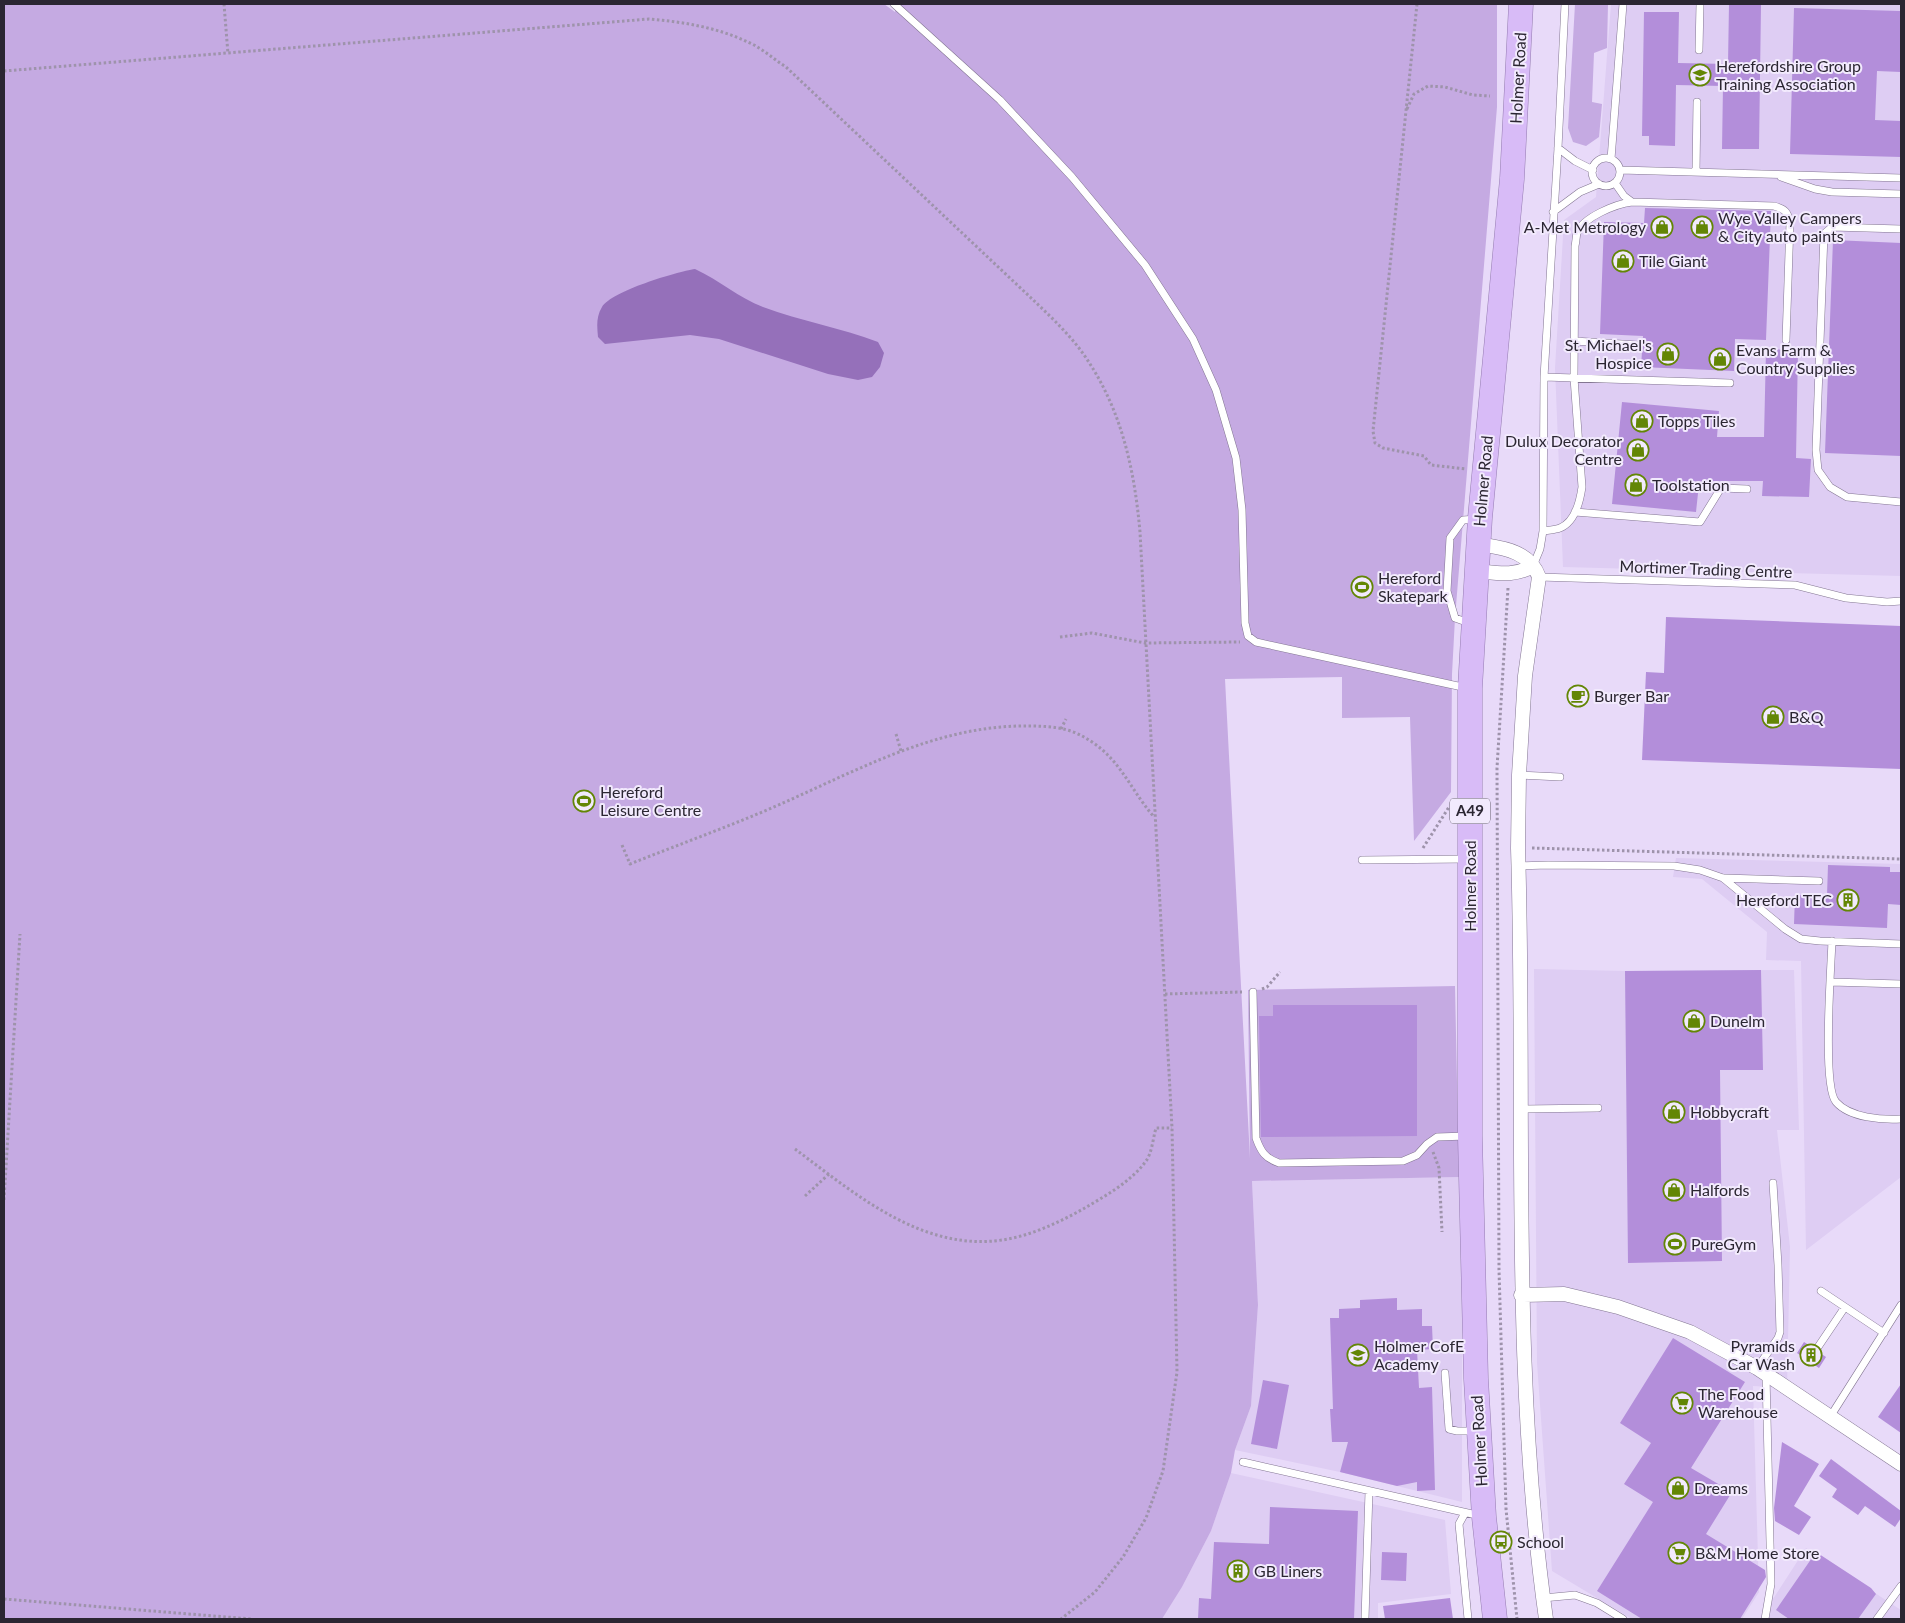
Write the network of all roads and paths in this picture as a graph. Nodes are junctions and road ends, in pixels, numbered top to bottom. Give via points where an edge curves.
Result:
1 (224, 4) edge
2 (894, 4) edge
3 (1417, 4) edge
4 (1521, 4) edge
5 (1565, 4) edge
6 (1623, 4) edge
7 (1700, 4) edge
8 (1699, 50) dead end
9 (228, 54) junction
10 (4, 70) edge
11 (1490, 96) dead end
12 (1697, 102) dead end
13 (1406, 111) junction
14 (1558, 148) junction
15 (1611, 160) junction
16 (1593, 170) junction
17 (1620, 170) junction
18 (1696, 172) junction
19 (1741, 174) junction
20 (1901, 178) edge
21 (1615, 183) junction
22 (1599, 184) junction
23 (1901, 194) edge
24 (1632, 202) junction
25 (1554, 212) junction
26 (1901, 229) edge
27 (1786, 340) dead end
28 (1574, 341) junction
29 (1638, 345) dead end
30 (1544, 377) junction
31 (1574, 378) junction
32 (1730, 383) dead end
33 (1484, 472) junction
34 (1747, 489) dead end
35 (1901, 502) edge
36 (1575, 512) junction
37 (1480, 518) junction
38 (1543, 531) junction
39 (1478, 544) junction
40 (1476, 571) junction
41 (1536, 571) junction
42 (1509, 574) junction
43 (1901, 601) edge
44 (1473, 625) junction
45 (1060, 637) dead end
46 (1145, 642) junction
47 (1256, 642) junction
48 (1470, 688) junction
49 (1066, 719) dead end
50 (1061, 729) junction
51 (896, 734) dead end
52 (901, 751) junction
53 (1520, 775) junction
54 (1560, 777) dead end
55 (1450, 806) dead end
56 (1155, 818) junction
57 (622, 844) dead end
58 (1518, 848) junction
59 (1416, 859) junction
60 (1470, 859) junction
61 (1901, 859) edge
62 (1362, 860) dead end
63 (1519, 866) junction
64 (1724, 878) junction
65 (1819, 882) dead end
66 (20, 934) dead end
67 (1832, 941) junction
68 (1901, 944) edge
69 (1280, 972) dead end
70 (1831, 982) junction
71 (1901, 984) edge
72 (1253, 992) junction
73 (1165, 994) junction
74 (1520, 1108) junction
75 (1598, 1108) dead end
76 (1901, 1119) edge
77 (1172, 1128) junction
78 (1470, 1136) junction
79 (1427, 1144) junction
80 (794, 1149) dead end
81 (829, 1174) junction
82 (1773, 1183) dead end
83 (805, 1196) dead end
84 (4, 1200) edge
85 (1442, 1232) dead end
86 (1821, 1291) dead end
87 (1521, 1295) junction
88 (1901, 1306) edge
89 (1845, 1307) junction
90 (1884, 1333) junction
91 (1816, 1350) dead end
92 (1762, 1371) junction
93 (1445, 1373) dead end
94 (1830, 1416) junction
95 (1479, 1431) junction
96 (1243, 1462) dead end
97 (1901, 1464) edge
98 (1369, 1491) junction
99 (1474, 1515) junction
100 (1901, 1586) edge
101 (1543, 1598) junction
102 (4, 1599) edge
103 (252, 1619) edge
104 (1061, 1619) edge
105 (1365, 1619) edge
106 (1468, 1619) edge
107 (1495, 1619) edge
108 (1517, 1619) edge
109 (1546, 1619) edge
110 (1623, 1619) edge
111 (1766, 1619) edge
112 (1877, 1619) edge

1 - 9 path
2 - 47 lane via 1000,100 1072,177 1145,266 1193,339 1216,390 1236,458 1242,510 1245,623 1248,636
3 - 13 path
4 - 33 highway, Holmer Road / A49 via 1512,179
5 - 14 lane
6 - 15 lane
7 - 8 lane
9 - 10 path
9 - 46 path via 649,19 680,21 715,29 754,45 793,74 1029,296 1079,348 1099,379 1128,450 1136,488
11 - 13 path via 1428,86 1414,94
12 - 18 lane
13 - 33 path via 1373,431 1375,443 1383,448 1424,456 1431,465
14 - 16 lane via 1575,162
14 - 25 lane
15 - 16 lane via 1600,161
15 - 17 lane
16 - 22 lane
17 - 18 lane
17 - 21 lane
18 - 19 lane
19 - 20 lane
19 - 23 lane via 1782,177 1832,192
21 - 22 lane
21 - 24 lane
22 - 25 lane via 1580,192
24 - 27 lane via 1783,208 1790,222
24 - 28 lane via 1602,212 1582,225 1577,233
25 - 30 lane
26 - 35 lane via 1832,227 1824,234 1816,450 1818,470 1841,494
28 - 29 lane
28 - 31 lane
30 - 31 lane
30 - 38 lane
31 - 32 lane
31 - 36 lane via 1582,486
33 - 37 highway, Holmer Road / A49
34 - 36 lane via 1721,488 1700,522
36 - 38 lane via 1568,524
37 - 39 highway, Holmer Road / A49
37 - 44 lane via 1463,520 1450,538 1447,591 1455,618
38 - 41 lane
39 - 40 highway, Holmer Road / A49
39 - 41 street via 1515,552
40 - 42 street
40 - 44 highway, Holmer Road / A49
41 - 42 street
41 - 43 lane, Mortimer Trading Centre via 1795,585 1846,598
41 - 53 street via 1525,676
42 - 108 path via 1497,768 1499,1260 1506,1510
44 - 48 highway, Holmer Road / A49
45 - 46 path via 1092,633
46 - 47 path
46 - 56 path
47 - 48 lane
48 - 60 highway, Holmer Road / A49
49 - 50 path
50 - 52 path via 1010,726 969,732
50 - 56 path via 1075,733 1109,755
51 - 52 path
52 - 57 path via 630,864
53 - 54 lane
53 - 58 street
55 - 59 path
56 - 73 path
58 - 61 path
58 - 63 street
59 - 60 lane
59 - 62 lane
60 - 78 highway, Holmer Road / A49
63 - 64 lane via 1674,866
63 - 74 street
64 - 65 lane
64 - 67 lane via 1800,939
66 - 84 path
67 - 68 lane
67 - 70 lane
69 - 72 path via 1267,987
70 - 71 lane
70 - 76 lane via 1829,1066 1831,1092 1836,1102 1857,1116
72 - 73 path
72 - 79 lane via 1256,1138 1260,1151 1268,1160 1279,1163 1403,1161 1416,1155
73 - 77 path
74 - 75 lane
74 - 87 street
77 - 81 path via 1156,1128 1147,1160 1116,1190 1037,1231 1001,1240 965,1240 929,1233 894,1219
77 - 104 path via 1177,1372 1163,1471 1146,1518 1123,1557 1094,1592
78 - 79 lane via 1437,1137
78 - 95 highway, Holmer Road / A49
79 - 85 path via 1440,1168
80 - 81 path
81 - 83 path
82 - 92 lane via 1780,1332
86 - 89 lane
87 - 92 street via 1564,1294 1618,1307 1690,1332
87 - 101 street via 1530,1462
88 - 90 lane
89 - 90 lane
89 - 91 lane
90 - 94 lane
92 - 94 street
92 - 111 lane via 1771,1584
93 - 95 lane via 1449,1429
94 - 97 street
95 - 99 highway, Holmer Road / A49
96 - 98 lane
98 - 99 lane
98 - 105 lane
99 - 106 lane via 1459,1524
99 - 107 highway, Holmer Road / A49
100 - 112 lane
101 - 109 street
101 - 110 lane via 1575,1595 1597,1603
102 - 103 path

